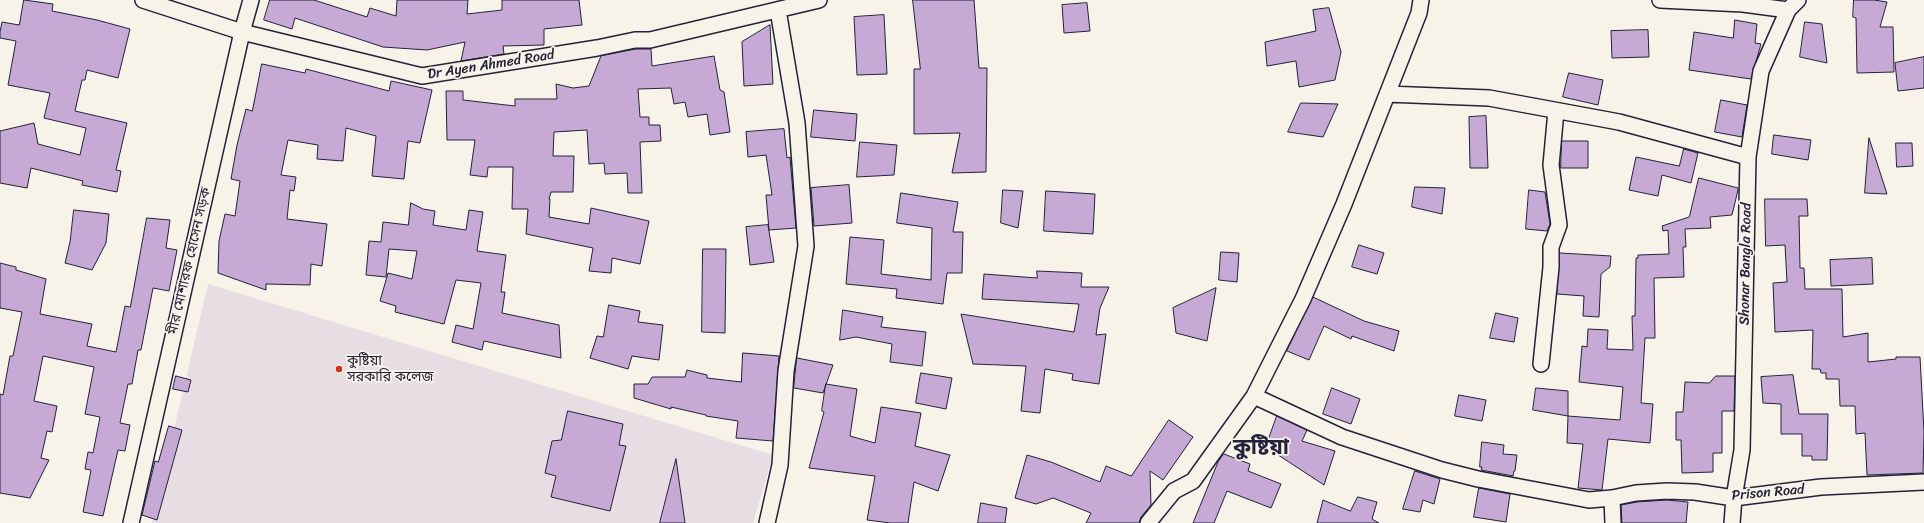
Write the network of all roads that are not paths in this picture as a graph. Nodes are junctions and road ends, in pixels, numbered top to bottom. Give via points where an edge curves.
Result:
1 (143, 0) edge
2 (251, 0) edge
3 (819, 0) edge
4 (1421, 0) edge
5 (1660, 0) edge
6 (1793, 5) edge
7 (778, 10) junction
8 (242, 32) junction
9 (1387, 94) junction
10 (1556, 111) junction
11 (1748, 157) junction
12 (1541, 364) dead end
13 (1254, 396) junction
14 (1924, 482) edge
15 (1612, 498) junction
16 (1734, 498) junction
17 (131, 523) edge
18 (767, 523) edge
19 (1148, 523) edge
20 (1613, 523) edge
21 (1732, 523) edge

1 - 8 street, Dr Ayen Ahmed Road
2 - 8 street, মীর মোশারফ হোসেন সড়ক
3 - 7 street, Dr Ayen Ahmed Road
4 - 9 street via 1419,13
5 - 6 street
6 - 11 street, Shonar Bangla Road via 1761,71
7 - 8 street, Dr Ayen Ahmed Road via 650,40 635,40 422,76
7 - 18 street via 797,124 806,246 786,371 780,465
8 - 17 street, মীর মোশারফ হোসেন সড়ক
9 - 10 street via 1489,98
9 - 13 street via 1303,299
10 - 11 street via 1619,122
10 - 12 street via 1551,165 1559,225 1551,247
11 - 16 street, Shonar Bangla Road via 1742,450
13 - 15 street, Prison Road via 1342,438 1442,470 1589,500
13 - 19 street via 1193,481 1174,491
14 - 16 street, Prison Road via 1820,487
15 - 16 street, Prison Road via 1666,491
15 - 20 street
16 - 21 street, Shonar Bangla Road

